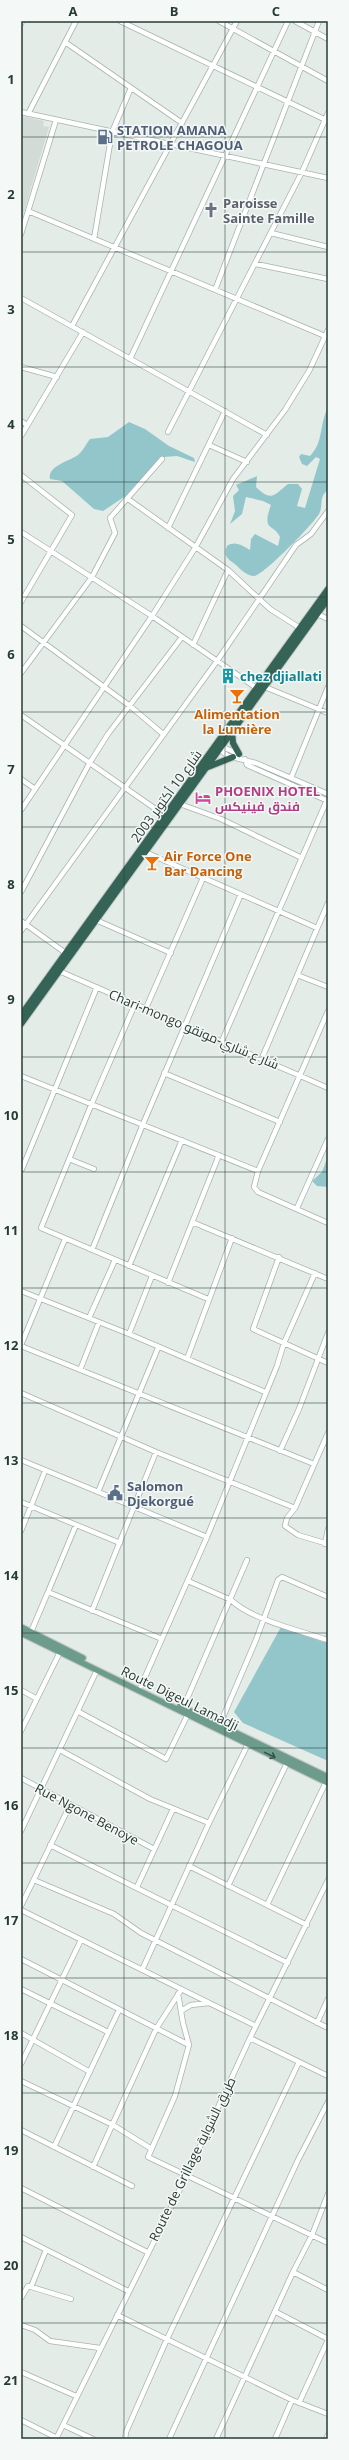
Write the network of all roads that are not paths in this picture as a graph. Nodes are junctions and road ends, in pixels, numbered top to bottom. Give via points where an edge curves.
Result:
1 (22, 21) edge
2 (76, 21) edge
3 (120, 21) edge
4 (219, 21) edge
5 (237, 21) edge
6 (288, 21) edge
7 (295, 21) edge
8 (319, 21) edge
9 (21, 24) edge
10 (233, 28) junction
11 (314, 31) junction
12 (328, 38) edge
13 (64, 42) junction
14 (274, 51) junction
15 (301, 65) junction
16 (212, 66) junction
17 (328, 81) edge
18 (131, 88) junction
19 (257, 88) junction
20 (287, 102) junction
21 (21, 112) edge
22 (328, 113) edge
23 (28, 114) junction
24 (56, 120) junction
25 (326, 120) edge
26 (182, 123) junction
27 (112, 132) junction
28 (171, 145) junction
29 (224, 156) junction
30 (263, 164) junction
31 (302, 172) junction
32 (328, 178) edge
33 (28, 211) junction
34 (271, 233) junction
35 (21, 234) edge
36 (94, 239) junction
37 (328, 247) edge
38 (115, 248) junction
39 (256, 264) junction
40 (170, 272) junction
41 (328, 279) edge
42 (215, 290) junction
43 (21, 298) edge
44 (237, 300) junction
45 (72, 326) junction
46 (328, 330) edge
47 (83, 332) junction
48 (325, 336) junction
49 (130, 359) junction
50 (21, 367) edge
51 (57, 377) junction
52 (190, 391) junction
53 (225, 411) junction
54 (21, 421) edge
55 (27, 425) junction
56 (168, 432) dead end
57 (267, 435) junction
58 (21, 436) edge
59 (209, 445) junction
60 (162, 459) dead end
61 (247, 462) junction
62 (21, 475) edge
63 (128, 499) junction
64 (328, 511) edge
65 (168, 528) junction
66 (21, 532) edge
67 (195, 548) junction
68 (50, 550) junction
69 (228, 570) junction
70 (92, 576) junction
71 (328, 589) edge
72 (261, 599) junction
73 (328, 599) edge
74 (21, 602) edge
75 (315, 613) junction
76 (152, 616) junction
77 (328, 619) edge
78 (21, 626) edge
79 (300, 628) junction
80 (182, 637) junction
81 (44, 643) junction
82 (193, 645) junction
83 (218, 661) junction
84 (21, 673) edge
85 (104, 686) junction
86 (328, 687) edge
87 (261, 689) junction
88 (130, 706) junction
89 (319, 709) junction
90 (328, 713) edge
91 (21, 715) edge
92 (232, 731) junction
93 (163, 734) junction
94 (218, 746) junction
95 (64, 747) junction
96 (236, 756) junction
97 (245, 759) junction
98 (89, 764) junction
99 (207, 767) junction
100 (291, 778) junction
101 (21, 779) edge
102 (125, 788) junction
103 (35, 790) junction
104 (328, 794) edge
105 (327, 800) edge
106 (180, 804) junction
107 (21, 810) edge
108 (167, 817) junction
109 (145, 852) junction
110 (302, 858) junction
111 (203, 878) junction
112 (21, 892) edge
113 (241, 894) junction
114 (328, 903) edge
115 (280, 912) junction
116 (96, 920) junction
117 (21, 921) edge
118 (26, 925) junction
119 (317, 928) junction
120 (21, 931) edge
121 (171, 953) junction
122 (68, 955) junction
123 (59, 971) junction
124 (298, 975) junction
125 (97, 987) junction
126 (328, 987) edge
127 (135, 1004) junction
128 (146, 1008) junction
129 (328, 1011) edge
130 (21, 1015) edge
131 (21, 1024) edge
132 (185, 1025) junction
133 (222, 1041) junction
134 (262, 1058) junction
135 (164, 1073) junction
136 (21, 1076) edge
137 (300, 1076) junction
138 (328, 1088) edge
139 (55, 1089) junction
140 (92, 1103) junction
141 (280, 1122) junction
142 (143, 1124) junction
143 (328, 1139) edge
144 (182, 1140) junction
145 (219, 1155) junction
146 (69, 1159) junction
147 (22, 1169) dead end
148 (94, 1169) dead end
149 (258, 1171) junction
150 (296, 1208) junction
151 (192, 1222) junction
152 (328, 1224) edge
153 (232, 1238) junction
154 (65, 1239) junction
155 (92, 1250) junction
156 (279, 1258) junction
157 (115, 1260) junction
158 (129, 1266) junction
159 (315, 1273) junction
160 (152, 1276) junction
161 (328, 1279) edge
162 (168, 1283) junction
163 (21, 1291) edge
164 (40, 1298) junction
165 (208, 1299) junction
166 (89, 1318) junction
167 (99, 1322) junction
168 (328, 1333) edge
169 (129, 1334) junction
170 (284, 1343) junction
171 (21, 1346) edge
172 (158, 1348) junction
173 (186, 1358) junction
174 (318, 1359) junction
175 (328, 1363) edge
176 (80, 1370) junction
177 (265, 1392) junction
178 (21, 1393) edge
179 (139, 1394) junction
180 (328, 1433) edge
181 (122, 1436) junction
182 (247, 1438) junction
183 (326, 1441) edge
184 (280, 1451) junction
185 (156, 1452) junction
186 (21, 1460) edge
187 (314, 1464) junction
188 (45, 1471) junction
189 (229, 1480) junction
190 (98, 1492) junction
191 (21, 1502) edge
192 (31, 1506) junction
193 (134, 1508) junction
194 (295, 1508) junction
195 (76, 1525) junction
196 (328, 1528) edge
197 (21, 1531) edge
198 (207, 1537) junction
199 (120, 1543) junction
200 (326, 1544) edge
201 (247, 1560) dead end
202 (188, 1581) junction
203 (48, 1592) junction
204 (328, 1597) edge
205 (232, 1600) junction
206 (92, 1611) junction
207 (264, 1618) junction
208 (21, 1628) edge
209 (30, 1632) junction
210 (21, 1633) edge
211 (328, 1637) edge
212 (162, 1639) junction
213 (60, 1652) junction
214 (97, 1670) junction
215 (141, 1686) junction
216 (21, 1690) edge
217 (37, 1699) junction
218 (184, 1708) junction
219 (79, 1712) junction
220 (188, 1714) junction
221 (220, 1724) junction
222 (21, 1731) edge
223 (248, 1744) junction
224 (60, 1750) junction
225 (288, 1763) junction
226 (21, 1778) edge
227 (327, 1781) edge
228 (41, 1790) junction
229 (70, 1805) junction
230 (172, 1809) junction
231 (209, 1823) junction
232 (22, 1824) edge
233 (21, 1831) edge
234 (50, 1845) junction
235 (154, 1849) junction
236 (189, 1866) junction
237 (34, 1880) junction
238 (328, 1880) edge
239 (228, 1886) junction
240 (137, 1887) junction
241 (171, 1905) junction
242 (267, 1905) junction
243 (21, 1906) edge
244 (21, 1910) edge
245 (307, 1925) junction
246 (156, 1939) junction
247 (81, 1940) junction
248 (21, 1959) edge
249 (288, 1963) junction
250 (142, 1970) junction
251 (62, 1979) junction
252 (21, 1989) edge
253 (180, 1992) junction
254 (328, 1999) edge
255 (269, 2000) junction
256 (209, 2003) junction
257 (51, 2004) junction
258 (119, 2010) junction
259 (181, 2011) junction
260 (317, 2023) junction
261 (256, 2026) junction
262 (328, 2028) edge
263 (156, 2029) junction
264 (108, 2032) junction
265 (21, 2033) edge
266 (250, 2038) junction
267 (33, 2039) junction
268 (189, 2045) junction
269 (299, 2062) junction
270 (21, 2064) edge
271 (90, 2072) junction
272 (328, 2076) edge
273 (21, 2081) edge
274 (328, 2102) edge
275 (72, 2107) junction
276 (113, 2125) junction
277 (21, 2130) edge
278 (54, 2147) junction
279 (150, 2148) junction
280 (93, 2167) junction
281 (186, 2177) junction
282 (132, 2186) dead end
283 (21, 2188) edge
284 (328, 2196) edge
285 (233, 2199) junction
286 (274, 2216) junction
287 (312, 2235) junction
288 (21, 2237) edge
289 (328, 2243) edge
290 (46, 2250) junction
291 (147, 2252) junction
292 (292, 2272) junction
293 (31, 2287) junction
294 (328, 2290) edge
295 (128, 2291) junction
296 (21, 2298) edge
297 (71, 2299) dead end
298 (276, 2312) junction
299 (117, 2315) junction
300 (21, 2325) edge
301 (167, 2339) junction
302 (328, 2339) edge
303 (100, 2348) junction
304 (207, 2357) junction
305 (21, 2372) edge
306 (245, 2375) junction
307 (76, 2396) junction
308 (292, 2400) junction
309 (299, 2403) junction
310 (328, 2414) edge
311 (21, 2420) edge
312 (63, 2425) junction
313 (328, 2435) edge
314 (57, 2438) edge
315 (93, 2439) edge
316 (125, 2439) edge
317 (169, 2439) edge
318 (216, 2439) edge
319 (275, 2439) edge
320 (326, 2439) edge

1 - 9 street
2 - 13 street
3 - 16 street
4 - 10 street
5 - 10 street
6 - 14 street
7 - 11 street
8 - 11 street
10 - 14 street
10 - 16 street
11 - 12 street
11 - 15 street
13 - 18 street
13 - 23 street
14 - 15 street
14 - 19 street
15 - 17 street
15 - 20 street
16 - 19 street
16 - 26 street
18 - 26 street
18 - 27 street
19 - 20 street
19 - 29 street
20 - 25 street
20 - 30 street
21 - 23 street
22 - 25 street
23 - 24 street
24 - 27 street
24 - 33 street
25 - 31 street
26 - 28 street
27 - 28 street
27 - 36 street
28 - 29 street
28 - 38 street
29 - 30 street
29 - 40 street
30 - 31 street
30 - 42 street
31 - 32 street
31 - 34 street
33 - 35 street
33 - 36 street
34 - 37 street
34 - 39 street
36 - 38 street
38 - 40 street
38 - 45 street
39 - 41 street
39 - 44 street
40 - 42 street
40 - 49 street
42 - 44 street
43 - 45 street
44 - 48 street
44 - 52 street
45 - 47 street
46 - 48 street
47 - 49 street
47 - 51 street
48 - 57 street via 309,371
49 - 52 street
50 - 51 street
51 - 55 street
52 - 53 street
52 - 56 street
53 - 57 street
53 - 59 street
54 - 55 street
55 - 58 street
57 - 61 street
59 - 61 street
59 - 65 street
60 - 63 street
61 - 67 street via 233,479
62 - 68 street via 72,515
63 - 65 street
63 - 70 street via 110,518 115,533
64 - 72 street via 311,534 296,546
65 - 67 street
66 - 68 street
67 - 69 street
67 - 76 street
68 - 70 street
68 - 74 street
69 - 72 street
69 - 82 street
70 - 76 street
70 - 81 street
71 - 75 highway, شارع 10 أكتوبر 2003
72 - 79 street via 270,609
72 - 83 street
73 - 75 highway, شارع 10 أكتوبر 2003
75 - 77 street
75 - 79 highway, شارع 10 أكتوبر 2003
75 - 87 highway, شارع 10 أكتوبر 2003
76 - 80 street
76 - 85 street
78 - 81 street
79 - 87 highway, شارع 10 أكتوبر 2003
80 - 82 street
80 - 88 street
81 - 84 street
81 - 85 street
82 - 83 street
83 - 87 street
83 - 93 street
85 - 88 street
85 - 95 street
86 - 89 street
87 - 89 street
87 - 92 highway, شارع 10 أكتوبر 2003
87 - 94 highway, شارع 10 أكتوبر 2003
88 - 93 street
88 - 98 street
89 - 90 street
89 - 100 street
91 - 95 street
92 - 94 highway, شارع 10 أكتوبر 2003
92 - 96 highway
93 - 102 street
94 - 96 street
94 - 99 highway, شارع 10 أكتوبر 2003
94 - 108 highway, شارع 10 أكتوبر 2003
95 - 98 street
95 - 103 street
96 - 97 street
96 - 99 highway
97 - 100 street
97 - 105 street via 246,765
98 - 102 street
98 - 112 street
99 - 106 highway, شارع 10 أكتوبر 2003
100 - 104 street
101 - 103 street
102 - 108 street
102 - 118 street
103 - 107 street
105 - 110 street
106 - 108 highway, شارع 10 أكتوبر 2003
106 - 110 street via 227,822
108 - 109 highway, شارع 10 أكتوبر 2003
108 - 122 highway, شارع 10 أكتوبر 2003
109 - 111 street
109 - 116 highway, شارع 10 أكتوبر 2003
110 - 115 street
111 - 113 street
111 - 121 street
113 - 115 street
113 - 132 street
114 - 119 street
115 - 119 street
115 - 133 street
116 - 121 street
116 - 122 highway, شارع 10 أكتوبر 2003
117 - 118 street
118 - 120 street
118 - 122 street
119 - 124 street
121 - 128 street
122 - 123 highway, شارع 10 أكتوبر 2003
122 - 130 highway, شارع 10 أكتوبر 2003
123 - 125 street, Chari-mongo شار ع شاري-مونقو
123 - 131 highway, شارع 10 أكتوبر 2003
124 - 126 street
124 - 134 street
125 - 127 street, Chari-mongo شار ع شاري-مونقو
125 - 139 street
127 - 128 street, Chari-mongo شار ع شاري-مونقو
127 - 140 street
128 - 132 street, Chari-mongo شار ع شاري-مونقو
129 - 137 street
132 - 133 street, Chari-mongo شار ع شاري-مونقو
132 - 135 street
133 - 134 street, Chari-mongo شار ع شاري-مونقو
134 - 137 street, Chari-mongo شار ع شاري-مونقو
135 - 141 street
135 - 142 street
136 - 139 street
137 - 138 street, Chari-mongo شار ع شاري-مونقو
137 - 141 street
139 - 140 street
139 - 147 street
140 - 142 street
140 - 146 street
141 - 149 street
142 - 144 street
142 - 155 street
143 - 150 street
144 - 145 street
144 - 158 street
145 - 149 street
145 - 151 street
146 - 148 street
146 - 154 street via 41,1225 44,1230
149 - 150 street via 255,1190
150 - 152 street
151 - 153 street
151 - 162 street
153 - 156 street
153 - 165 street
154 - 155 street
154 - 164 street
155 - 157 street
156 - 159 street
156 - 170 street via 253,1329
157 - 158 street
157 - 166 street
158 - 160 street
159 - 161 street
159 - 170 street
160 - 162 street
160 - 169 street
162 - 165 street
163 - 164 street
164 - 166 street
164 - 171 street
165 - 173 street
166 - 167 street
167 - 169 street
167 - 176 street
168 - 174 street
169 - 172 street
170 - 174 street
170 - 177 street
171 - 176 street
172 - 173 street
172 - 179 street
173 - 177 street
174 - 175 street
174 - 184 street
176 - 179 street
177 - 182 street
178 - 181 street
179 - 181 street
179 - 182 street
180 - 183 street
181 - 185 street
181 - 190 street
182 - 184 street
182 - 189 street
183 - 187 street
184 - 187 street
185 - 189 street
185 - 193 street
186 - 188 street
187 - 194 street
188 - 190 street
188 - 192 street
189 - 194 street
189 - 198 street
190 - 193 street
191 - 192 street
192 - 195 street
192 - 197 street
193 - 198 street
193 - 199 street
194 - 200 street via 284,1526 298,1535
195 - 199 street
195 - 203 street
196 - 200 street
198 - 202 street
199 - 206 street
201 - 205 street
202 - 205 street
202 - 212 street
203 - 206 street
203 - 209 street
204 - 207 street via 282,1577 276,1583
205 - 207 street
205 - 218 street
206 - 212 street
207 - 211 street via 327,1640
207 - 221 street
208 - 209 main road
209 - 215 main road
210 - 213 main road, Route Digeul Lamadji
212 - 215 street
213 - 214 main road, Route Digeul Lamadji
213 - 217 street
214 - 219 street
214 - 220 main road, Route Digeul Lamadji
215 - 218 main road
216 - 217 street
217 - 222 street
218 - 221 main road
219 - 220 street via 166,1759
219 - 224 street
220 - 223 main road, Route Digeul Lamadji
221 - 227 main road
223 -> 225 main road, Route Digeul Lamadji
223 - 231 street
224 - 228 street
224 - 230 street via 101,1774
225 - 227 main road, Route Digeul Lamadji
225 - 239 street
226 - 228 street, Rue Ngone Benoye
227 - 242 street
228 - 229 street, Rue Ngone Benoye
228 - 232 street
229 - 234 street
229 - 235 street, Rue Ngone Benoye
230 - 231 street
230 - 235 street
231 - 236 street
232 - 233 street
234 - 237 street
234 - 240 street
235 - 240 street
236 - 239 street
236 - 241 street
237 - 243 street
237 - 246 street via 114,1914 141,1933
238 - 245 street, Route de Grillage طريق الشواية
239 - 242 street
240 - 241 street
241 - 246 street
241 - 249 street
242 - 245 street
244 - 247 street
245 - 249 street, Route de Grillage طريق الشواية
246 - 250 street
246 - 255 street
247 - 250 street
247 - 251 street
248 - 251 street
249 - 255 street, Route de Grillage طريق الشواية
250 - 253 street
251 - 257 street
251 - 258 street
252 - 257 street
253 - 256 street
253 - 259 street
253 - 263 street
254 - 260 street
255 - 260 street
255 - 261 street, Route de Grillage طريق الشواية
256 - 259 street via 191,2005
256 - 261 street
257 - 264 street
257 - 267 street
258 - 263 street
258 - 264 street
259 - 268 street
260 - 262 street
261 - 266 street, Route de Grillage طريق الشواية
263 - 268 street
263 - 276 street
264 - 271 street
265 - 267 street
266 - 269 street
266 - 281 street, Route de Grillage طريق الشواية
267 - 270 street
267 - 271 street
268 - 279 street via 175,2096
269 - 272 street
269 - 285 street
271 - 275 street
273 - 275 street
274 - 286 street via 298,2160
275 - 276 street
275 - 278 street
276 - 279 street
276 - 280 street
277 - 278 street
278 - 280 street
279 - 281 street via 148,2157
280 - 282 street
281 - 285 street
281 - 291 street, Route de Grillage طريق الشواية
283 - 291 street
284 - 287 street
285 - 286 street
285 - 301 street
286 - 287 street
286 - 304 street
287 - 289 street
287 - 292 street
288 - 290 street
290 - 293 street
290 - 295 street
291 - 295 street, Route de Grillage طريق الشواية
292 - 294 street
292 - 298 street
293 - 296 street via 28,2286
293 - 297 street
295 - 299 street, Route de Grillage طريق الشواية
298 - 302 street
298 - 306 street
299 - 301 street
299 - 303 street, Route de Grillage طريق الشواية
300 - 303 street via 35,2330 50,2341
301 - 304 street
301 - 316 street
302 - 309 street
303 - 307 street, Route de Grillage طريق الشواية
304 - 306 street
304 - 317 street
305 - 307 street
306 - 308 street
306 - 318 street
307 - 312 street, Route de Grillage طريق الشواية
308 - 309 street
308 - 319 street
309 - 310 street
311 - 314 street
312 - 314 street, Route de Grillage طريق الشواية
312 - 315 street
313 - 320 street

